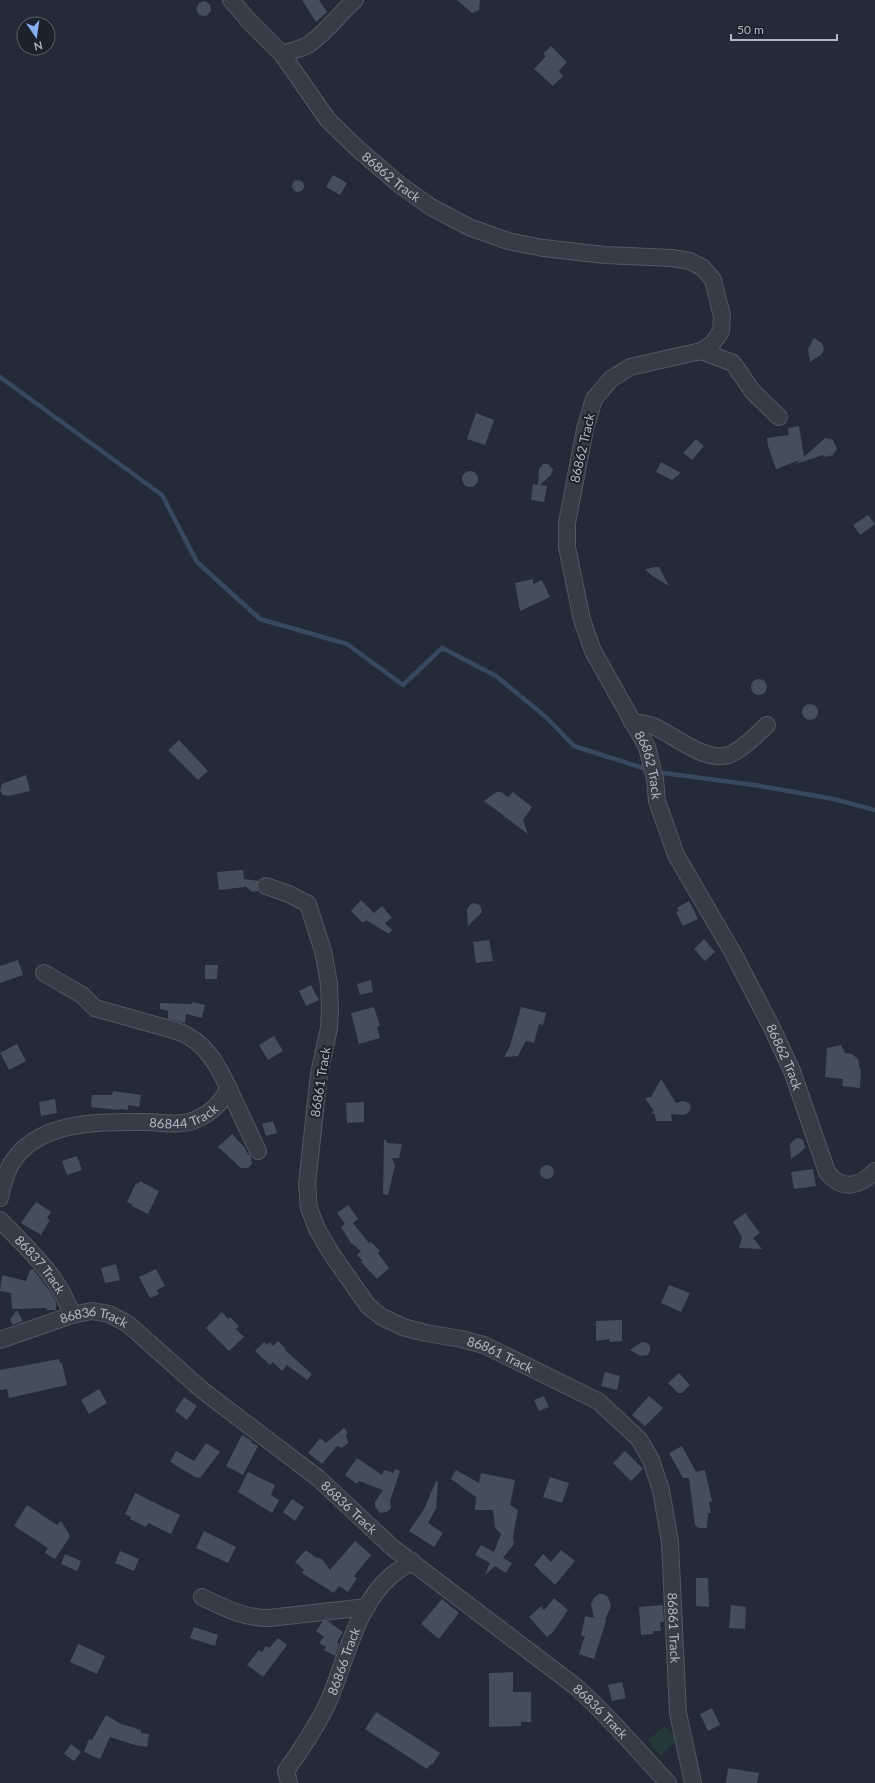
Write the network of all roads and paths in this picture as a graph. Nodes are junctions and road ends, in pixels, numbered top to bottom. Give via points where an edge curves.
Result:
1 (231, 0) edge
2 (355, 0) edge
3 (282, 54) junction
4 (701, 350) junction
5 (779, 417) dead end
6 (632, 722) junction
7 (767, 725) dead end
8 (266, 886) dead end
9 (44, 973) dead end
10 (229, 1088) junction
11 (258, 1151) dead end
12 (875, 1170) edge
13 (0, 1198) edge
14 (0, 1220) edge
15 (72, 1315) junction
16 (0, 1340) edge
17 (412, 1561) junction
18 (202, 1597) dead end
19 (367, 1607) junction
20 (287, 1777) edge
21 (668, 1783) edge
22 (693, 1783) edge

1 - 3 street, 86862 Track
2 - 3 street via 307,46
3 - 4 street, 86862 Track via 328,120 359,150 431,207 470,227 508,241 543,248 672,258 690,261 704,268 712,280 722,316 721,331 713,343
4 - 5 street via 733,363 753,392
4 - 6 street, 86862 Track via 630,367 611,380 594,399 584,428 567,523 567,547 582,620 593,651
6 - 7 street via 652,725 710,756 722,756 735,751
6 - 12 street, 86862 Track via 648,747 657,801 676,855 736,958 772,1028 792,1071 827,1172 834,1181 846,1185 857,1183
8 - 22 street, 86861 Track via 308,904 323,951 328,983 329,1028 319,1074 307,1184 309,1208 317,1229 368,1306 382,1318 418,1331 484,1345 598,1401 639,1439 651,1460 661,1490 670,1542 678,1714
9 - 10 street, 86844 Track via 82,996 95,1008 188,1035 212,1057
10 - 11 street
10 - 13 street, 86844 Track via 216,1106 196,1120 183,1123 88,1124 46,1135 17,1157 10,1167
14 - 15 street, 86837 Track via 44,1265 61,1288
15 - 16 street, 86836 Track
15 - 17 street, 86836 Track via 92,1312 109,1314 128,1324 202,1390 318,1478 393,1548
17 - 19 street, 86866 Track via 392,1575 376,1592
17 - 21 street, 86836 Track via 576,1686 598,1706
18 - 19 street via 253,1618
19 - 20 street, 86866 Track via 326,1707

